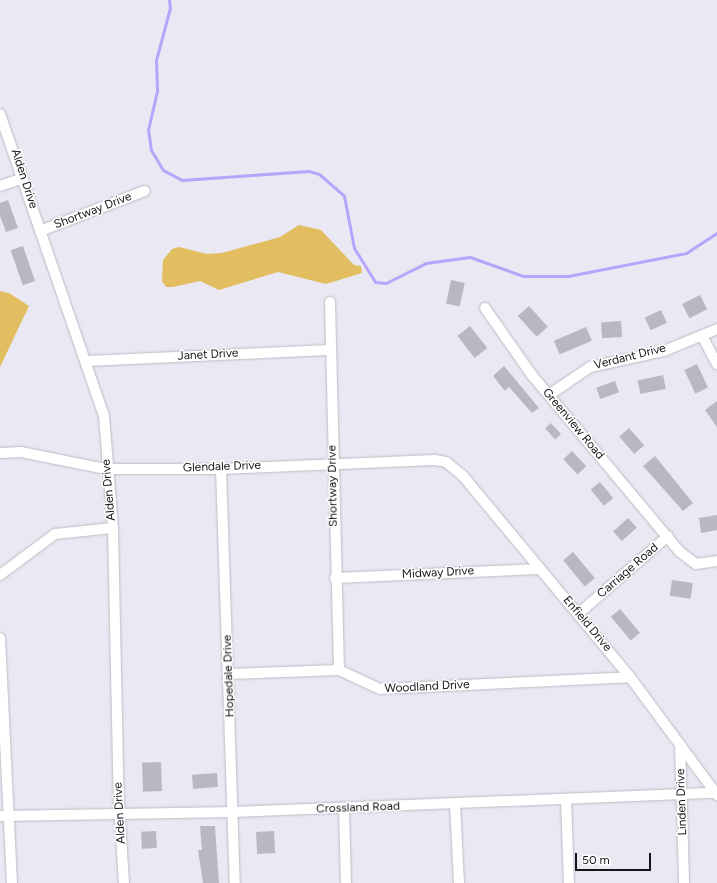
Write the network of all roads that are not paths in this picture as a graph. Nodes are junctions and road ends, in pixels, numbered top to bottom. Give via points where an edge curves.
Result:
1 (0, 114) edge
2 (23, 178) junction
3 (0, 186) edge
4 (146, 191) dead end
5 (40, 231) junction
6 (330, 302) dead end
7 (485, 308) dead end
8 (717, 329) edge
9 (702, 336) junction
10 (329, 350) junction
11 (87, 361) junction
12 (717, 364) edge
13 (549, 395) junction
14 (0, 453) edge
15 (332, 462) junction
16 (446, 462) joint
17 (106, 469) junction
18 (221, 469) junction
19 (113, 528) junction
20 (668, 536) junction
21 (717, 561) edge
22 (540, 569) junction
23 (0, 575) edge
24 (335, 578) junction
25 (578, 614) junction
26 (0, 638) edge
27 (339, 670) junction
28 (229, 674) junction
29 (630, 677) junction
30 (680, 744) junction
31 (716, 794) edge
32 (683, 795) junction
33 (566, 799) junction
34 (455, 804) junction
35 (344, 808) junction
36 (234, 812) junction
37 (120, 815) junction
38 (5, 816) edge
39 (12, 883) edge
40 (124, 883) edge
41 (235, 883) edge
42 (346, 883) edge
43 (459, 883) edge
44 (569, 883) edge
45 (684, 883) edge

1 - 2 street, Alden Drive
2 - 3 street
2 - 5 street, Alden Drive
4 - 5 street, Shortway Drive
5 - 11 street, Alden Drive
6 - 10 street, Shortway Drive
7 - 13 street, Greenview Road
8 - 9 street, Verdant Drive
9 - 12 street
9 - 13 street, Verdant Drive via 664,352 590,367
10 - 11 street, Janet Drive
10 - 15 street, Shortway Drive
11 - 17 street, Alden Drive via 104,416
13 - 20 street, Greenview Road
14 - 17 street, Glendale Drive via 21,452
15 - 16 street, Glendale Drive
15 - 18 street, Glendale Drive
15 - 24 street, Shortway Drive
16 - 22 street, Enfield Drive via 460,472
17 - 18 street, Glendale Drive
17 - 19 street, Alden Drive
18 - 28 street, Hopedale Drive
19 - 23 street via 54,534
19 - 37 street, Alden Drive
20 - 21 street, Carriage Road via 680,552 696,564
20 - 25 street, Carriage Road
22 - 24 street, Midway Drive
22 - 25 street, Enfield Drive
24 - 27 street, Shortway Drive
25 - 29 street, Enfield Drive
26 - 38 street
27 - 28 street, Woodland Drive
27 - 29 street, Woodland Drive via 380,689
28 - 36 street, Hopedale Drive
29 - 30 street, Enfield Drive
30 - 31 street, Enfield Drive
30 - 32 street, Linden Drive
31 - 32 street, Crossland Road
32 - 33 street, Crossland Road
32 - 45 street, Linden Drive
33 - 34 street, Crossland Road
33 - 44 street
34 - 35 street, Crossland Road
34 - 43 street
35 - 36 street, Crossland Road
35 - 42 street
36 - 37 street, Crossland Road
36 - 41 street, Hopedale Drive
37 - 38 street, Crossland Road
37 - 40 street, Alden Drive
38 - 39 street

